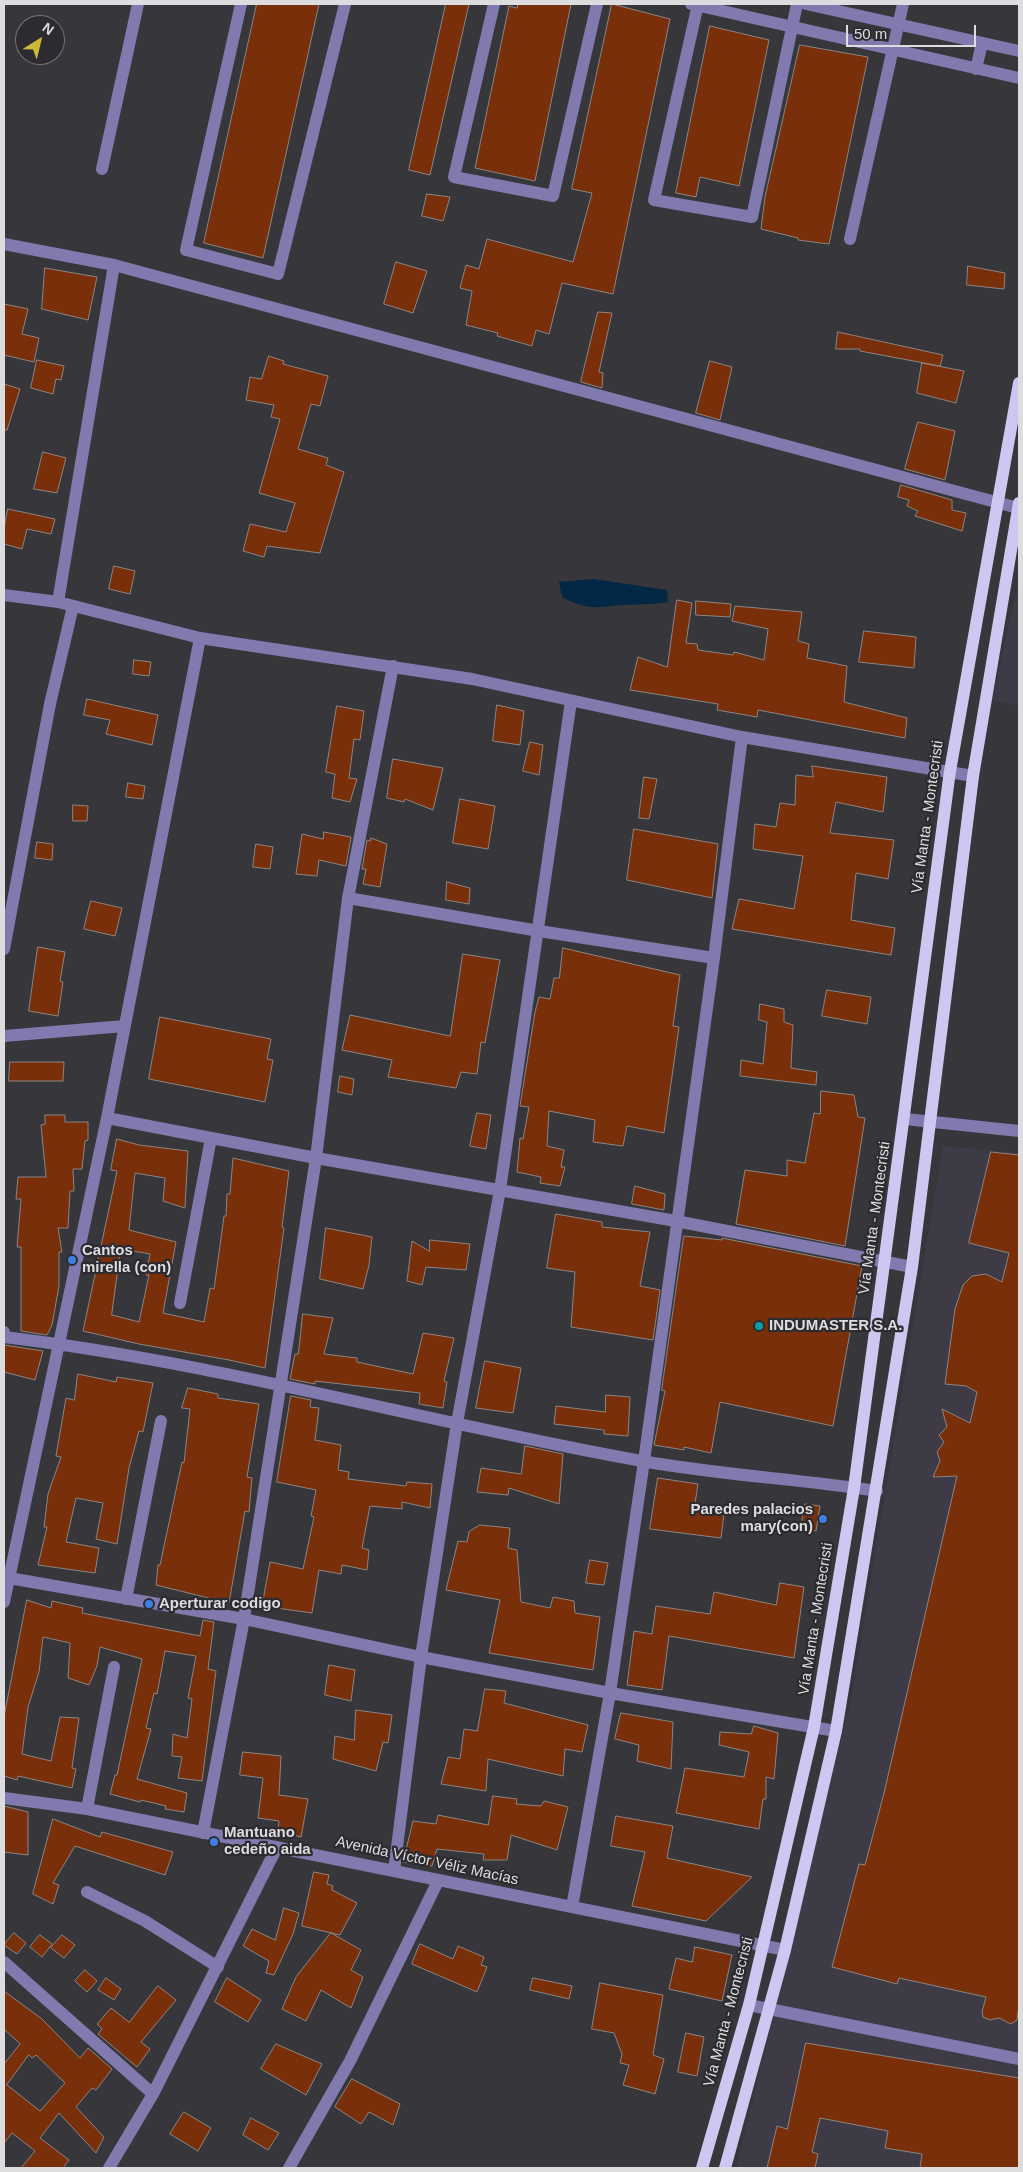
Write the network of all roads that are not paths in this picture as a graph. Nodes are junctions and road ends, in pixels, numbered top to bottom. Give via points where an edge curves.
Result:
1 (138, 4) edge
2 (241, 4) edge
3 (345, 4) edge
4 (494, 4) edge
5 (597, 4) edge
6 (696, 4) edge
7 (797, 4) edge
8 (806, 4) edge
9 (903, 4) edge
10 (898, 24) junction
11 (792, 28) junction
12 (982, 43) junction
13 (892, 50) junction
14 (1019, 51) edge
15 (976, 69) junction
16 (1019, 78) edge
17 (102, 168) dead end
18 (850, 239) dead end
19 (4, 244) edge
20 (114, 265) junction
21 (1019, 383) edge
22 (997, 502) junction
23 (1019, 506) edge
24 (4, 595) edge
25 (58, 602) junction
26 (73, 606) junction
27 (200, 638) junction
28 (393, 666) junction
29 (571, 700) junction
30 (742, 737) junction
31 (950, 771) junction
32 (973, 776) junction
33 (348, 898) junction
34 (539, 931) junction
35 (4, 949) edge
36 (714, 958) junction
37 (125, 1026) junction
38 (4, 1036) edge
39 (107, 1118) junction
40 (905, 1119) junction
41 (931, 1122) junction
42 (1019, 1131) edge
43 (211, 1138) junction
44 (316, 1158) junction
45 (500, 1190) junction
46 (676, 1221) junction
47 (885, 1262) junction
48 (912, 1267) junction
49 (180, 1303) dead end
50 (4, 1332) edge
51 (60, 1344) junction
52 (280, 1383) junction
53 (161, 1421) dead end
54 (457, 1423) junction
55 (644, 1461) junction
56 (854, 1488) junction
57 (877, 1491) junction
58 (10, 1542) edge
59 (9, 1578) junction
60 (126, 1598) junction
61 (4, 1602) edge
62 (244, 1619) junction
63 (421, 1657) junction
64 (114, 1667) dead end
65 (610, 1693) junction
66 (814, 1727) junction
67 (836, 1731) junction
68 (4, 1798) edge
69 (87, 1809) junction
70 (203, 1833) junction
71 (277, 1847) junction
72 (394, 1871) junction
73 (438, 1881) junction
74 (86, 1892) dead end
75 (572, 1907) junction
76 (763, 1947) junction
77 (785, 1950) junction
78 (4, 1962) edge
79 (218, 1967) junction
80 (749, 2005) junction
81 (770, 2008) junction
82 (1019, 2059) edge
83 (152, 2094) junction
84 (109, 2168) edge
85 (289, 2168) edge
86 (702, 2168) edge
87 (725, 2168) edge

1 - 17 street
2 - 3 street via 186,250 278,274
4 - 5 street via 454,177 553,196
6 - 11 street
6 - 11 street via 654,200 752,218
7 - 11 street
8 - 10 street
9 - 10 street
10 - 12 street
10 - 13 street
11 - 13 street
12 - 14 street
12 - 15 street
13 - 15 street
13 - 18 street
15 - 16 street
19 - 20 street
20 - 22 street
20 - 25 street
21 - 22 main road, Vía Manta - Montecristi
22 - 23 street
22 - 31 main road, Vía Manta - Montecristi
23 - 32 main road
24 - 25 street
25 - 26 street
26 - 27 street
26 - 35 street via 50,704
27 - 28 street
27 - 37 street
28 - 29 street
28 - 33 street
29 - 30 street
29 - 34 street
30 - 31 street
30 - 36 street
31 - 32 street
31 - 40 main road, Vía Manta - Montecristi
32 - 41 main road
33 - 34 street
33 - 44 street
34 - 36 street
34 - 45 street
36 - 46 street
37 - 38 street
37 - 39 street
39 - 43 street
39 - 51 street
40 - 41 street
40 - 47 main road, Vía Manta - Montecristi
41 - 42 street
41 - 48 main road
43 - 44 street
43 - 49 street
44 - 45 street
44 - 52 street
45 - 46 street
45 - 54 street
46 - 47 street
46 - 55 street
47 - 48 street
47 - 56 main road, Vía Manta - Montecristi
48 - 57 main road
50 - 51 street via 4,1337
51 - 52 street
51 - 58 street
52 - 54 street
52 - 62 street
53 - 60 street
54 - 55 street
54 - 63 street
55 - 56 street
55 - 65 street
56 - 57 street
56 - 66 main road, Vía Manta - Montecristi
57 - 67 main road
58 - 59 street
59 - 60 street
59 - 61 street
60 - 62 street
62 - 63 street
62 - 70 street
63 - 65 street
63 - 72 street
64 - 69 street
65 - 66 street
65 - 75 street
66 - 67 street
66 - 76 main road, Vía Manta - Montecristi
67 - 77 main road
68 - 69 street, Avenida Víctor Véliz Macías
69 - 70 street, Avenida Víctor Véliz Macías
70 - 71 street, Avenida Víctor Véliz Macías
71 - 72 street, Avenida Víctor Véliz Macías
71 - 79 street
72 - 73 street, Avenida Víctor Véliz Macías
73 - 75 street, Avenida Víctor Véliz Macías
73 - 85 street via 350,2061
74 - 79 street via 145,1921
75 - 76 street, Avenida Víctor Véliz Macías
76 - 77 street, Avenida Víctor Véliz Macías
76 - 80 main road, Vía Manta - Montecristi
77 - 81 main road
78 - 83 street
79 - 83 street
80 - 81 street
80 - 86 main road, Vía Manta - Montecristi
81 - 82 street
81 - 87 main road
83 - 84 street

